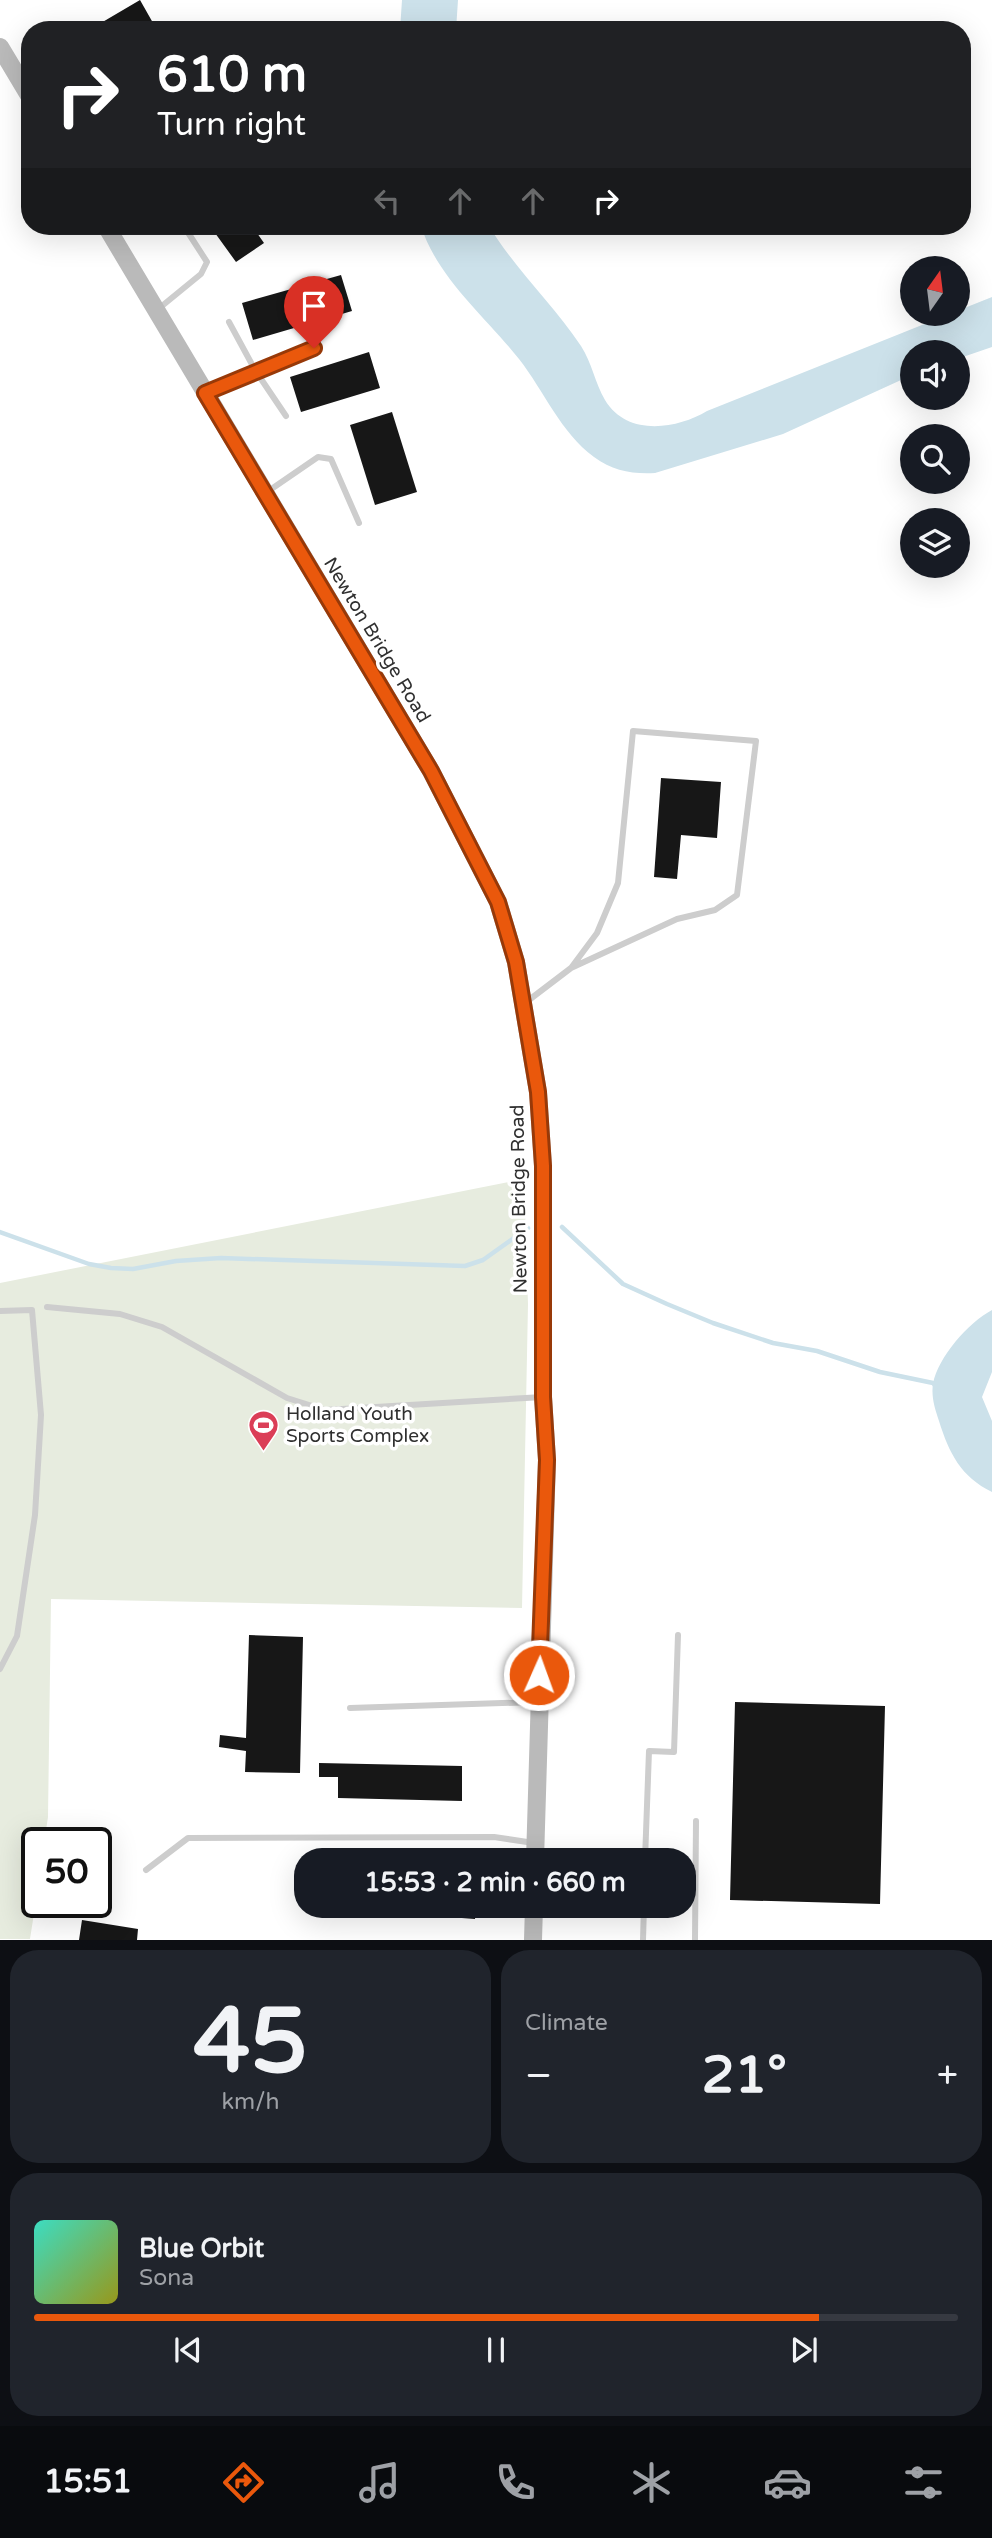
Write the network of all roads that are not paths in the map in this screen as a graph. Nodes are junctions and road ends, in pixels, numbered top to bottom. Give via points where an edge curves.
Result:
1 (0, 47) edge
2 (21, 82) edge
3 (111, 235) edge
4 (189, 235) edge
5 (157, 311) junction
6 (229, 322) dead end
7 (314, 348) dead end
8 (256, 370) junction
9 (205, 393) junction
10 (286, 416) dead end
11 (265, 493) junction
12 (359, 523) dead end
13 (571, 968) junction
14 (523, 1005) junction
15 (47, 1307) dead end
16 (0, 1311) edge
17 (543, 1397) junction
18 (678, 1635) dead end
19 (0, 1669) edge
20 (538, 1702) junction
21 (350, 1708) dead end
22 (696, 1821) dead end
23 (524, 1848) edge
24 (535, 1848) edge
25 (645, 1848) edge
26 (146, 1870) dead end
27 (534, 1918) edge
28 (644, 1918) edge
29 (533, 1940) edge
30 (643, 1940) edge
31 (695, 1940) edge

1 - 2 main road
3 - 5 main road, Newton Bridge Road
4 - 5 lane via 207,261 201,274
5 - 9 main road, Newton Bridge Road
6 - 8 lane
7 - 8 lane
8 - 9 lane
8 - 10 lane
9 - 11 main road, Newton Bridge Road
11 - 12 lane via 318,457 331,459
11 - 14 main road, Newton Bridge Road via 431,771 498,902
13 - 13 lane via 597,933 618,883 633,731 756,741 737,895 715,910 677,919
13 - 14 lane
14 - 17 main road, Newton Bridge Road via 538,1092 543,1166
15 - 17 lane via 120,1314 162,1326 287,1398 325,1410
16 - 19 lane via 32,1310 41,1415 28,1572 17,1636
17 - 20 main road, Newton Bridge Road via 547,1460
18 - 25 lane via 674,1752 649,1751
20 - 21 lane
20 - 24 main road, Newton Bridge Road
22 - 31 lane
23 - 26 lane via 494,1837 188,1839
27 - 29 main road
28 - 30 lane

